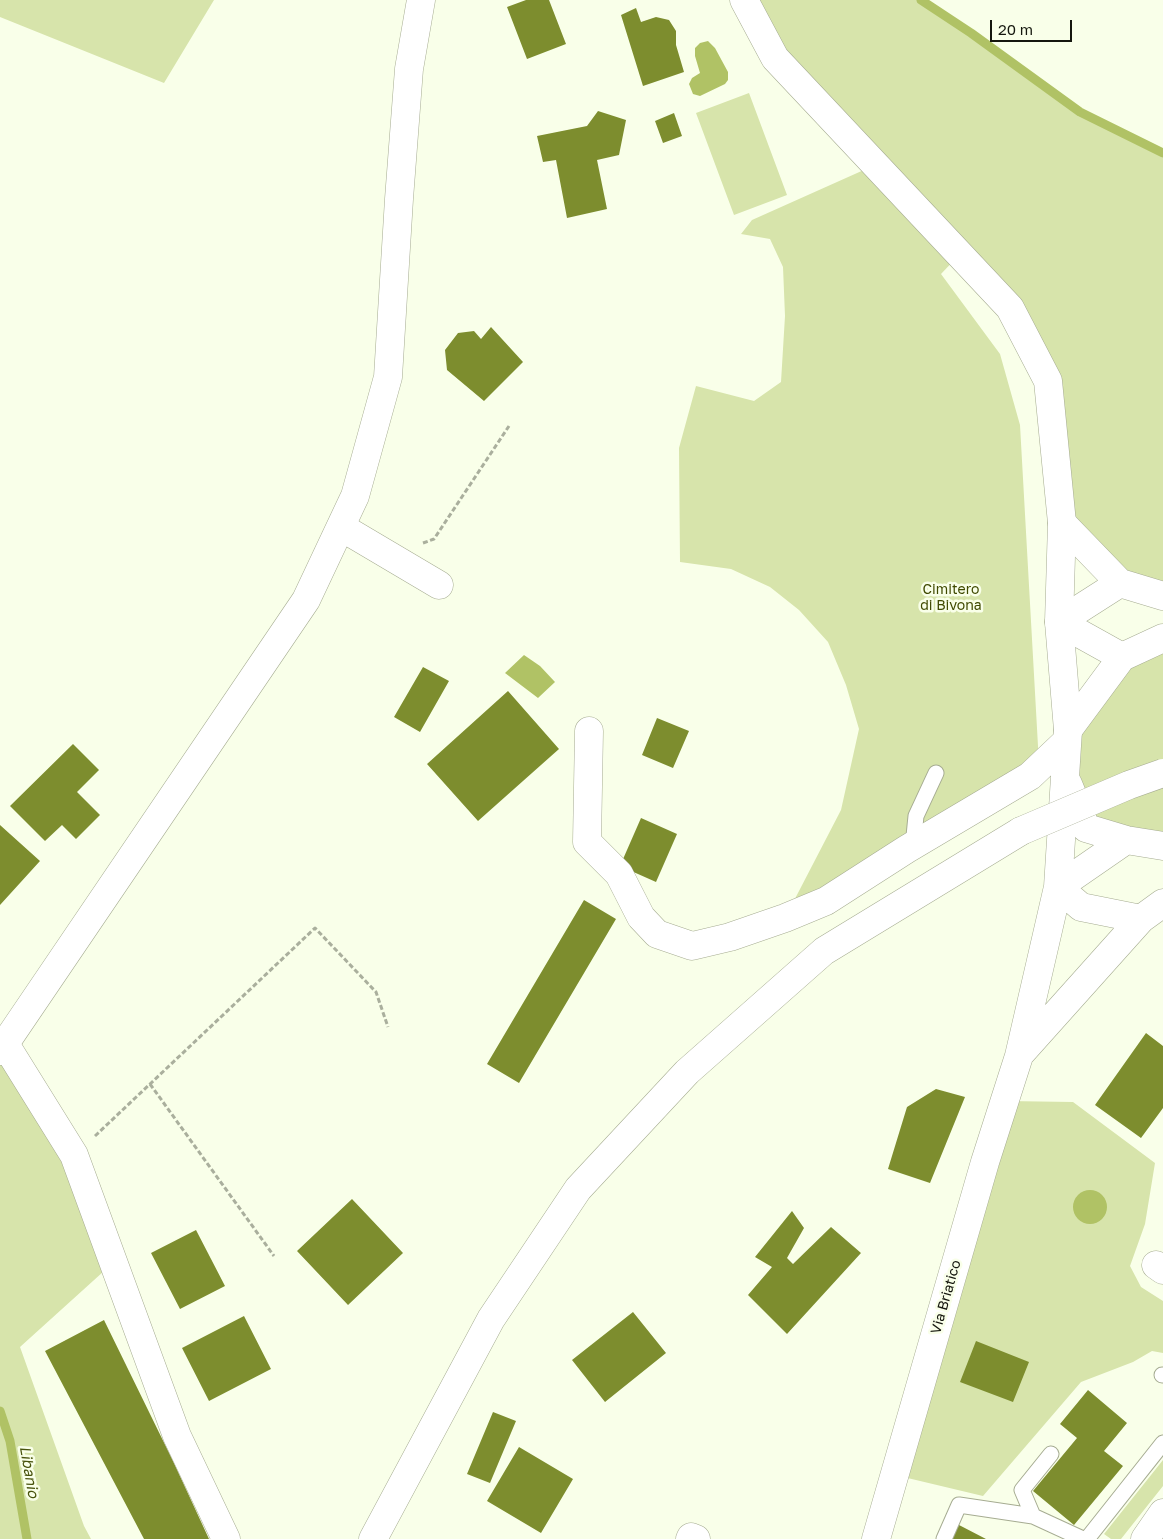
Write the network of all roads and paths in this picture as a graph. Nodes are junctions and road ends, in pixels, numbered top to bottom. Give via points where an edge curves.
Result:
1 (421, 0) edge
2 (744, 0) edge
3 (509, 426) dead end
4 (1062, 523) junction
5 (340, 527) junction
6 (390, 556) junction
7 (1120, 583) junction
8 (440, 585) dead end
9 (1163, 596) edge
10 (1059, 622) junction
11 (1163, 638) edge
12 (1122, 657) junction
13 (589, 731) dead end
14 (1067, 735) junction
15 (936, 773) dead end
16 (1163, 773) edge
17 (1065, 778) junction
18 (1126, 840) junction
19 (913, 846) junction
20 (1163, 846) edge
21 (1058, 887) junction
22 (1163, 903) edge
23 (1141, 919) junction
24 (388, 1027) dead end
25 (2, 1048) edge
26 (1019, 1056) junction
27 (150, 1084) junction
28 (74, 1155) junction
29 (274, 1256) dead end
30 (1163, 1443) edge
31 (1051, 1454) dead end
32 (1163, 1514) edge
33 (1033, 1516) junction
34 (226, 1539) edge
35 (373, 1539) edge
36 (690, 1539) edge
37 (696, 1539) edge
38 (876, 1539) edge
39 (944, 1539) edge
40 (1083, 1539) edge
41 (1088, 1539) edge
42 (1145, 1539) edge

1 - 5 street via 409,69 388,377 355,496
2 - 4 street, Via Briatico via 775,58 1010,308 1048,381
3 - 6 path via 434,539
4 - 7 street
4 - 10 street, Via Briatico
5 - 6 street
5 - 25 street via 306,600
6 - 8 street
7 - 9 street
7 - 10 street
10 - 12 street
10 - 14 street, Via Briatico
11 - 12 street
12 - 14 street
13 - 19 street via 588,842 619,874 641,917 658,934 692,946 748,931 826,900
14 - 17 street, Via Briatico
14 - 19 street via 1030,776
15 - 19 lane via 916,816
16 - 35 street, bridge via 1022,831 824,951 687,1072 578,1189 491,1319
17 - 18 street via 1086,828
17 - 21 street, Via Briatico
18 - 20 street
18 - 21 street
21 - 23 street via 1081,907
21 - 26 street, Via Briatico
22 - 23 street
23 - 26 street
24 - 27 path via 376,992 315,928
25 - 28 street
26 - 38 street, Via Briatico via 985,1162
27 - 28 path
27 - 29 path
28 - 34 street via 177,1436
30 - 41 lane
31 - 33 lane via 1022,1490
32 - 42 street
33 - 39 lane via 959,1505
33 - 40 lane
36 - 37 street

